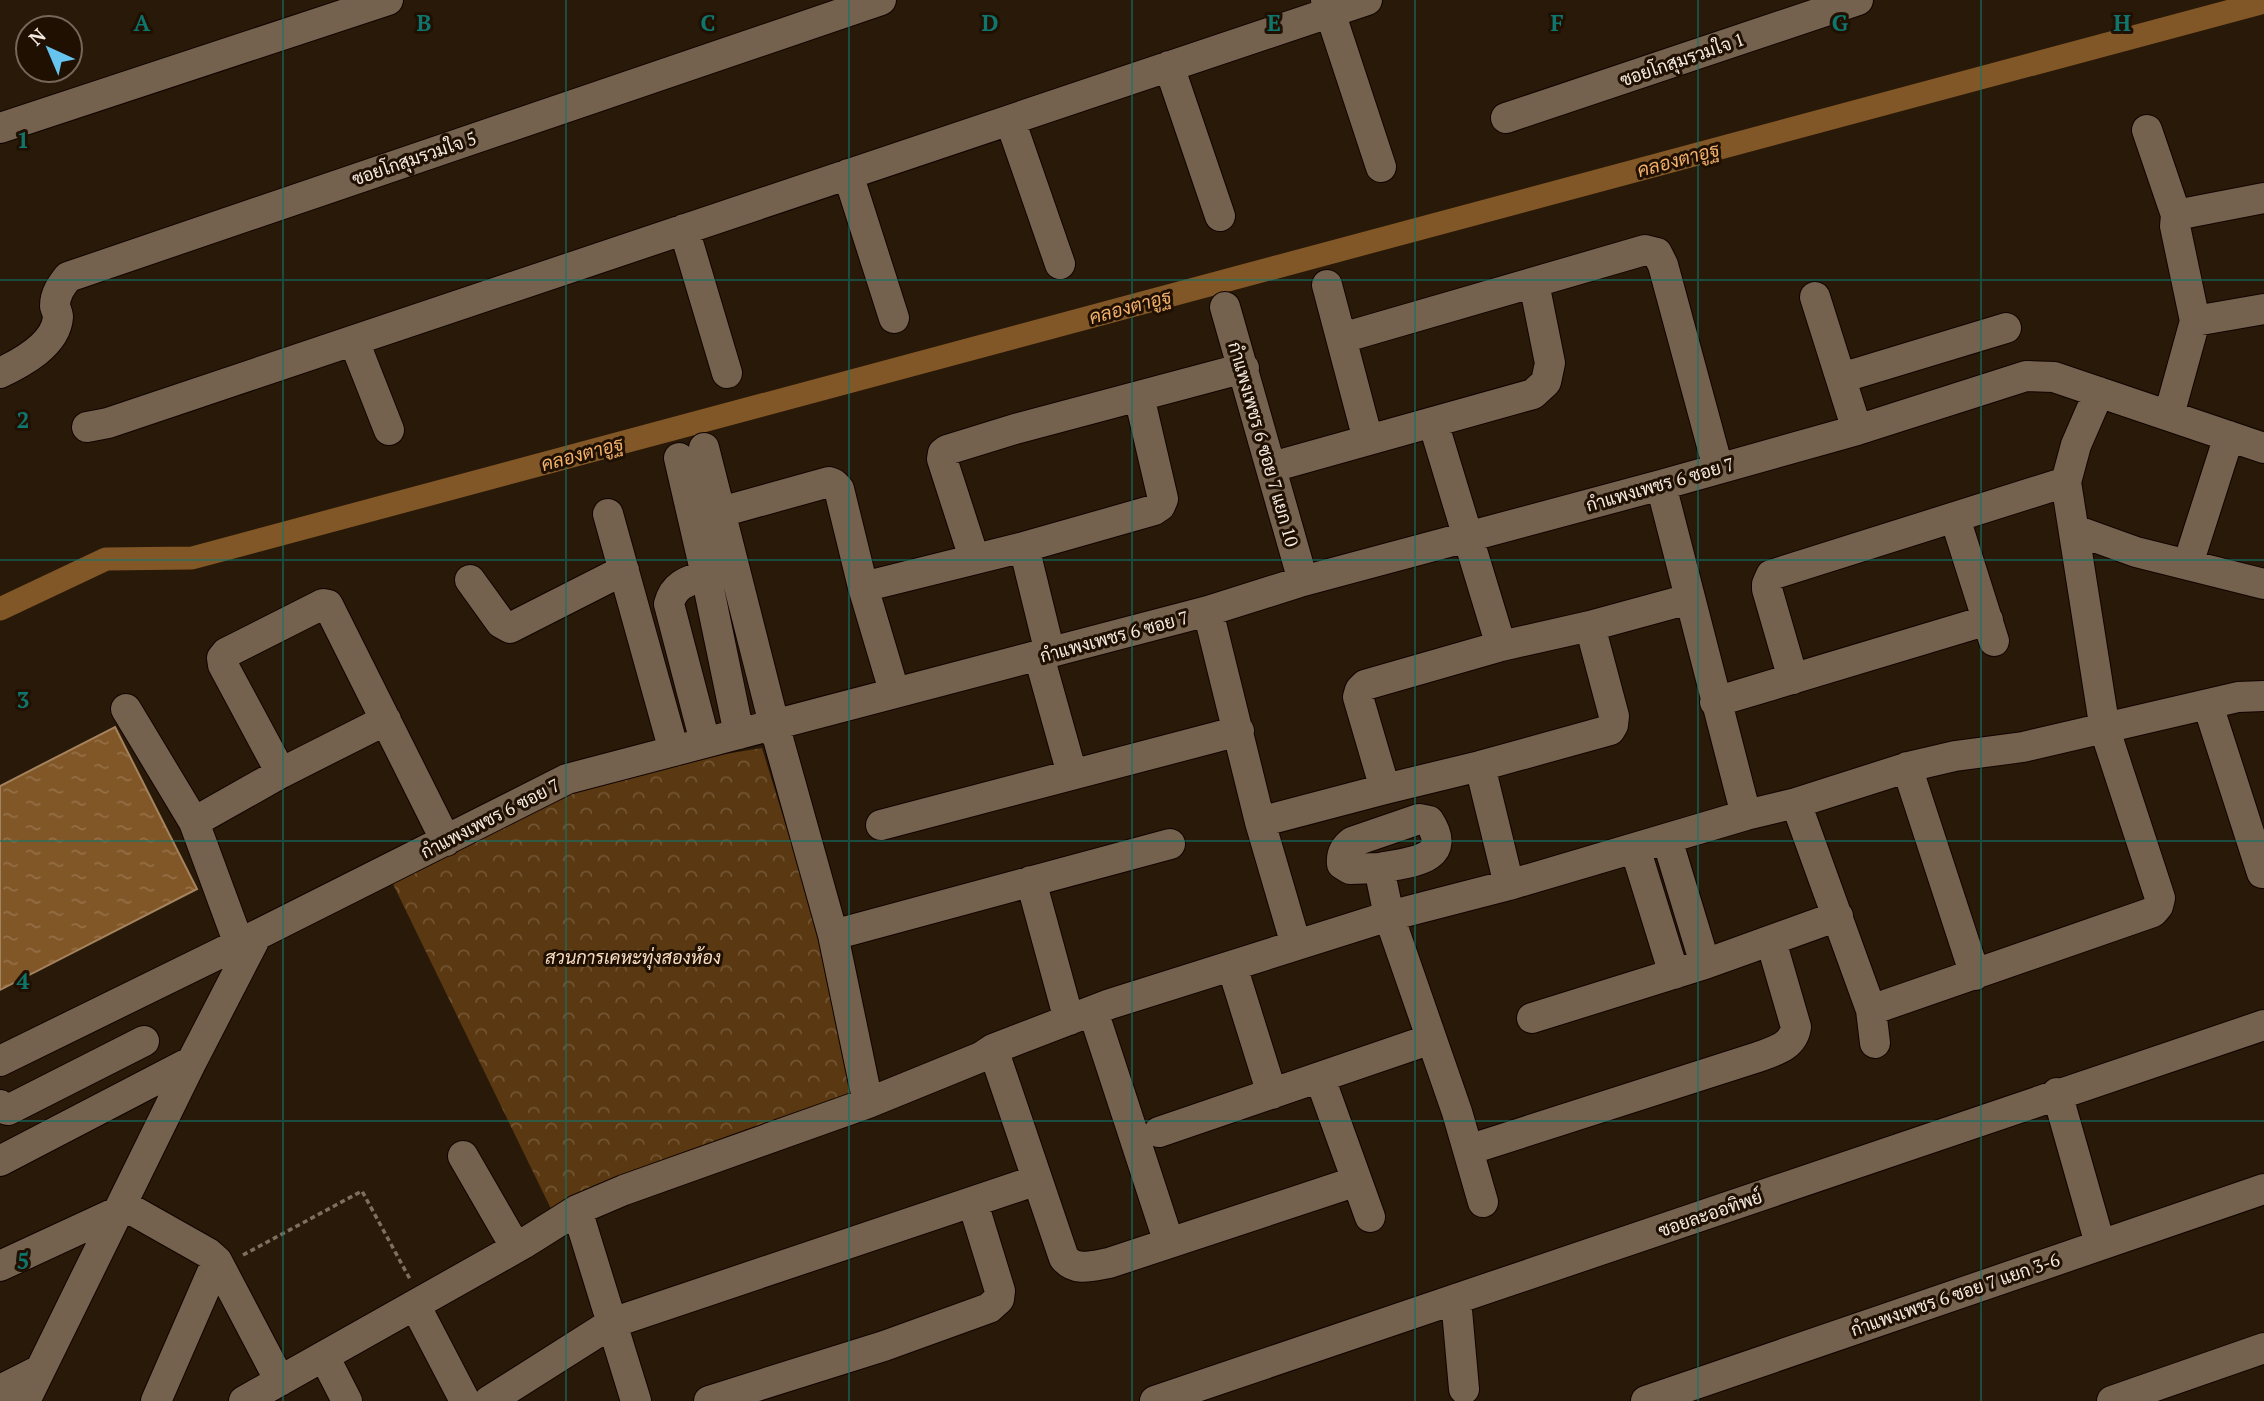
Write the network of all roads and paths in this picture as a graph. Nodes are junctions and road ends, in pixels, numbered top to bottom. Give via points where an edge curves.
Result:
1 (388, 0) edge
2 (881, 0) edge
3 (1367, 0) edge
4 (1858, 0) edge
5 (1328, 6) edge
6 (1170, 66) junction
7 (1506, 118) dead end
8 (1010, 120) junction
9 (0, 128) edge
10 (2147, 131) dead end
11 (1381, 167) dead end
12 (848, 174) junction
13 (2264, 198) edge
14 (2176, 215) junction
15 (1220, 216) dead end
16 (684, 229) junction
17 (1060, 264) dead end
18 (1534, 283) junction
19 (1327, 285) dead end
20 (1815, 297) dead end
21 (1225, 307) dead end
22 (2264, 309) edge
23 (894, 318) dead end
24 (2194, 321) junction
25 (2006, 328) dead end
26 (1342, 338) junction
27 (354, 341) junction
28 (1244, 368) junction
29 (0, 373) edge
30 (727, 373) dead end
31 (1840, 378) junction
32 (2099, 392) junction
33 (1139, 396) junction
34 (2169, 415) junction
35 (1433, 422) junction
36 (87, 427) dead end
37 (389, 430) dead end
38 (1857, 430) junction
39 (2228, 436) junction
40 (1368, 440) junction
41 (2264, 447) edge
42 (1272, 467) junction
43 (1717, 468) junction
44 (2066, 482) junction
45 (1661, 485) junction
46 (721, 512) junction
47 (608, 514) dead end
48 (1955, 518) junction
49 (2075, 530) junction
50 (1467, 536) junction
51 (1024, 547) junction
52 (974, 558) junction
53 (2188, 564) junction
54 (624, 570) junction
55 (706, 575) junction
56 (470, 580) dead end
57 (1303, 581) junction
58 (2264, 584) edge
59 (863, 587) junction
60 (1689, 599) junction
61 (1208, 611) junction
62 (1590, 626) junction
63 (1501, 646) junction
64 (1044, 654) junction
65 (1793, 679) junction
66 (894, 691) junction
67 (2264, 696) edge
68 (1715, 702) junction
69 (2208, 705) junction
70 (127, 709) dead end
71 (386, 720) junction
72 (774, 724) junction
73 (2105, 730) junction
74 (1238, 731) junction
75 (739, 734) junction
76 (705, 742) junction
77 (674, 751) junction
78 (1480, 766) junction
79 (1907, 767) junction
80 (281, 773) junction
81 (1072, 775) junction
82 (1385, 789) junction
83 (1796, 803) junction
84 (1746, 815) junction
85 (194, 822) junction
86 (1260, 822) junction
87 (881, 825) dead end
88 (1667, 839) junction
89 (446, 841) junction
90 (1170, 844) dead end
91 (1635, 848) junction
92 (1379, 868) dead end
93 (2262, 873) dead end
94 (1031, 881) junction
95 (1509, 885) junction
96 (1389, 916) junction
97 (1838, 916) junction
98 (833, 935) junction
99 (248, 940) junction
100 (1770, 941) junction
101 (1296, 945) junction
102 (1705, 964) junction
103 (1232, 966) junction
104 (1674, 974) junction
105 (1975, 975) junction
106 (1871, 1010) junction
107 (1081, 1015) junction
108 (1532, 1018) dead end
109 (2264, 1025) edge
110 (1431, 1039) junction
111 (144, 1041) dead end
112 (1875, 1043) dead end
113 (993, 1049) junction
114 (0, 1061) edge
115 (192, 1061) junction
116 (1320, 1078) junction
117 (2057, 1093) junction
118 (1272, 1094) junction
119 (868, 1103) junction
120 (0, 1104) edge
121 (1159, 1132) dead end
122 (1468, 1150) junction
123 (463, 1156) dead end
124 (0, 1161) edge
125 (1037, 1180) junction
126 (1357, 1181) junction
127 (2264, 1189) edge
128 (1483, 1202) dead end
129 (973, 1203) junction
130 (122, 1207) junction
131 (577, 1210) junction
132 (1370, 1217) dead end
133 (1169, 1243) junction
134 (2100, 1244) junction
135 (516, 1248) junction
136 (219, 1264) junction
137 (0, 1266) edge
138 (1457, 1299) junction
139 (419, 1303) junction
140 (612, 1323) junction
141 (2264, 1348) edge
142 (324, 1356) junction
143 (40, 1370) junction
144 (280, 1381) junction
145 (1464, 1389) dead end
146 (0, 1390) edge
147 (25, 1401) edge
148 (156, 1401) edge
149 (244, 1401) edge
150 (347, 1401) edge
151 (465, 1401) edge
152 (489, 1401) edge
153 (636, 1401) edge
154 (709, 1401) edge
155 (1155, 1401) edge
156 (1646, 1401) edge
157 (2112, 1401) edge

1 - 9 street
2 - 29 street, ซอยโกสุมรวมใจ 5 via 68,277 58,288 58,319 51,334 38,350
3 - 5 street
4 - 7 street, ซอยโกสุมรวมใจ 1
5 - 6 street
5 - 11 street
6 - 8 street
6 - 15 street
8 - 12 street
8 - 17 street
10 - 14 street
12 - 16 street
12 - 23 street
13 - 14 street
14 - 24 street
16 - 27 street
16 - 30 street
18 - 26 street
18 - 35 street via 1550,363 1546,382 1533,394
18 - 43 street via 1645,250 1657,253
19 - 26 street
20 - 31 street
21 - 28 street, กำแพงเพชร 6 ซอย 7 แยก 10
22 - 24 street
24 - 34 street
25 - 31 street
26 - 40 street
27 - 36 street
27 - 37 street
28 - 33 street
28 - 42 street, กำแพงเพชร 6 ซอย 7 แยก 10
31 - 38 street
32 - 34 street, กำแพงเพชร 6 ซอย 7
32 - 38 street, กำแพงเพชร 6 ซอย 7 via 2054,377 2026,376
32 - 44 street
33 - 51 street via 1163,499 1160,506
33 - 52 street via 943,453
34 - 39 street, กำแพงเพชร 6 ซอย 7
35 - 40 street
35 - 50 street
38 - 43 street, กำแพงเพชร 6 ซอย 7
39 - 41 street, กำแพงเพชร 6 ซอย 7
39 - 53 street
40 - 42 street
42 - 57 street, กำแพงเพชร 6 ซอย 7 แยก 10
43 - 45 street, กำแพงเพชร 6 ซอย 7
44 - 48 street
44 - 49 street
45 - 50 street, กำแพงเพชร 6 ซอย 7
45 - 60 street
46 - 55 street via 691,453
46 - 59 street via 834,484
46 - 72 street
47 - 54 street
48 - 65 street via 1771,575 1767,589
48 - 65 street via 1991,630
49 - 53 street
49 - 73 street
50 - 57 street, กำแพงเพชร 6 ซอย 7
50 - 63 street
51 - 52 street
51 - 64 street
52 - 59 street
53 - 58 street
54 - 56 street via 510,628
54 - 77 street
55 - 75 street
55 - 76 street via 679,584 668,604
57 - 61 street, กำแพงเพชร 6 ซอย 7
59 - 66 street
60 - 62 street
60 - 68 street
61 - 64 street, กำแพงเพชร 6 ซอย 7
61 - 74 street
62 - 63 street
62 - 78 street via 1614,716 1611,730
63 - 82 street via 1360,690 1358,697
64 - 66 street, กำแพงเพชร 6 ซอย 7
64 - 81 street
65 - 68 street
66 - 72 street, กำแพงเพชร 6 ซอย 7
67 - 69 street
68 - 84 street
69 - 73 street
69 - 93 street
70 - 85 street
71 - 80 street
71 - 80 street via 331,609 323,604 222,658
71 - 89 street
72 - 75 street, กำแพงเพชร 6 ซอย 7
72 - 98 street
73 - 79 street
73 - 105 street via 2160,898 2158,906 2153,912
74 - 81 street
74 - 86 street
75 - 76 street, กำแพงเพชร 6 ซอย 7
76 - 77 street, กำแพงเพชร 6 ซอย 7
77 - 89 street, กำแพงเพชร 6 ซอย 7 via 567,779
78 - 82 street
78 - 95 street
79 - 83 street
79 - 105 street
80 - 85 street
81 - 87 street
82 - 86 street
83 - 84 street
83 - 97 street
84 - 88 street
85 - 99 street
86 - 101 street
88 - 91 street
88 - 102 street
89 - 99 street, กำแพงเพชร 6 ซอย 7
90 - 94 street
91 - 95 street
91 - 104 street
92 - 96 street
94 - 98 street
94 - 107 street
95 - 96 street
96 - 101 street
96 - 110 street
97 - 100 street
97 - 106 street
98 - 119 street
99 - 114 street, กำแพงเพชร 6 ซอย 7
99 - 115 street
100 - 102 street
100 - 122 street via 1796,1027 1784,1046
101 - 103 street
102 - 104 street
103 - 107 street
103 - 118 street
104 - 108 street
105 - 106 street
106 - 112 street
107 - 113 street
107 - 133 street
109 - 117 street, ซอยละออทิพย์
110 - 116 street
110 - 122 street
111 - 120 street via 8,1110
113 - 119 street
113 - 125 street
115 - 124 street
115 - 130 street
116 - 118 street
116 - 126 street
117 - 134 street
117 - 138 street, ซอยละออทิพย์
118 - 121 street
119 - 131 street
122 - 128 street
123 - 135 street
125 - 129 street
125 - 133 street via 1069,1264 1109,1263
126 - 132 street
126 - 133 street
127 - 134 street, กำแพงเพชร 6 ซอย 7 แยก 3-6
129 - 140 street
129 - 154 street via 1000,1291 999,1299 989,1308
130 - 136 street via 208,1253
130 - 137 street
130 - 143 street
131 - 135 street
131 - 140 street
134 - 156 street, กำแพงเพชร 6 ซอย 7 แยก 3-6
135 - 139 street
136 - 139 path via 362,1191
136 - 144 street
136 - 148 street
138 - 145 street
138 - 155 street, ซอยละออทิพย์
139 - 142 street
139 - 151 street
140 - 152 street
140 - 153 street
141 - 157 street
142 - 144 street
142 - 150 street
143 - 146 street
143 - 147 street
144 - 149 street

